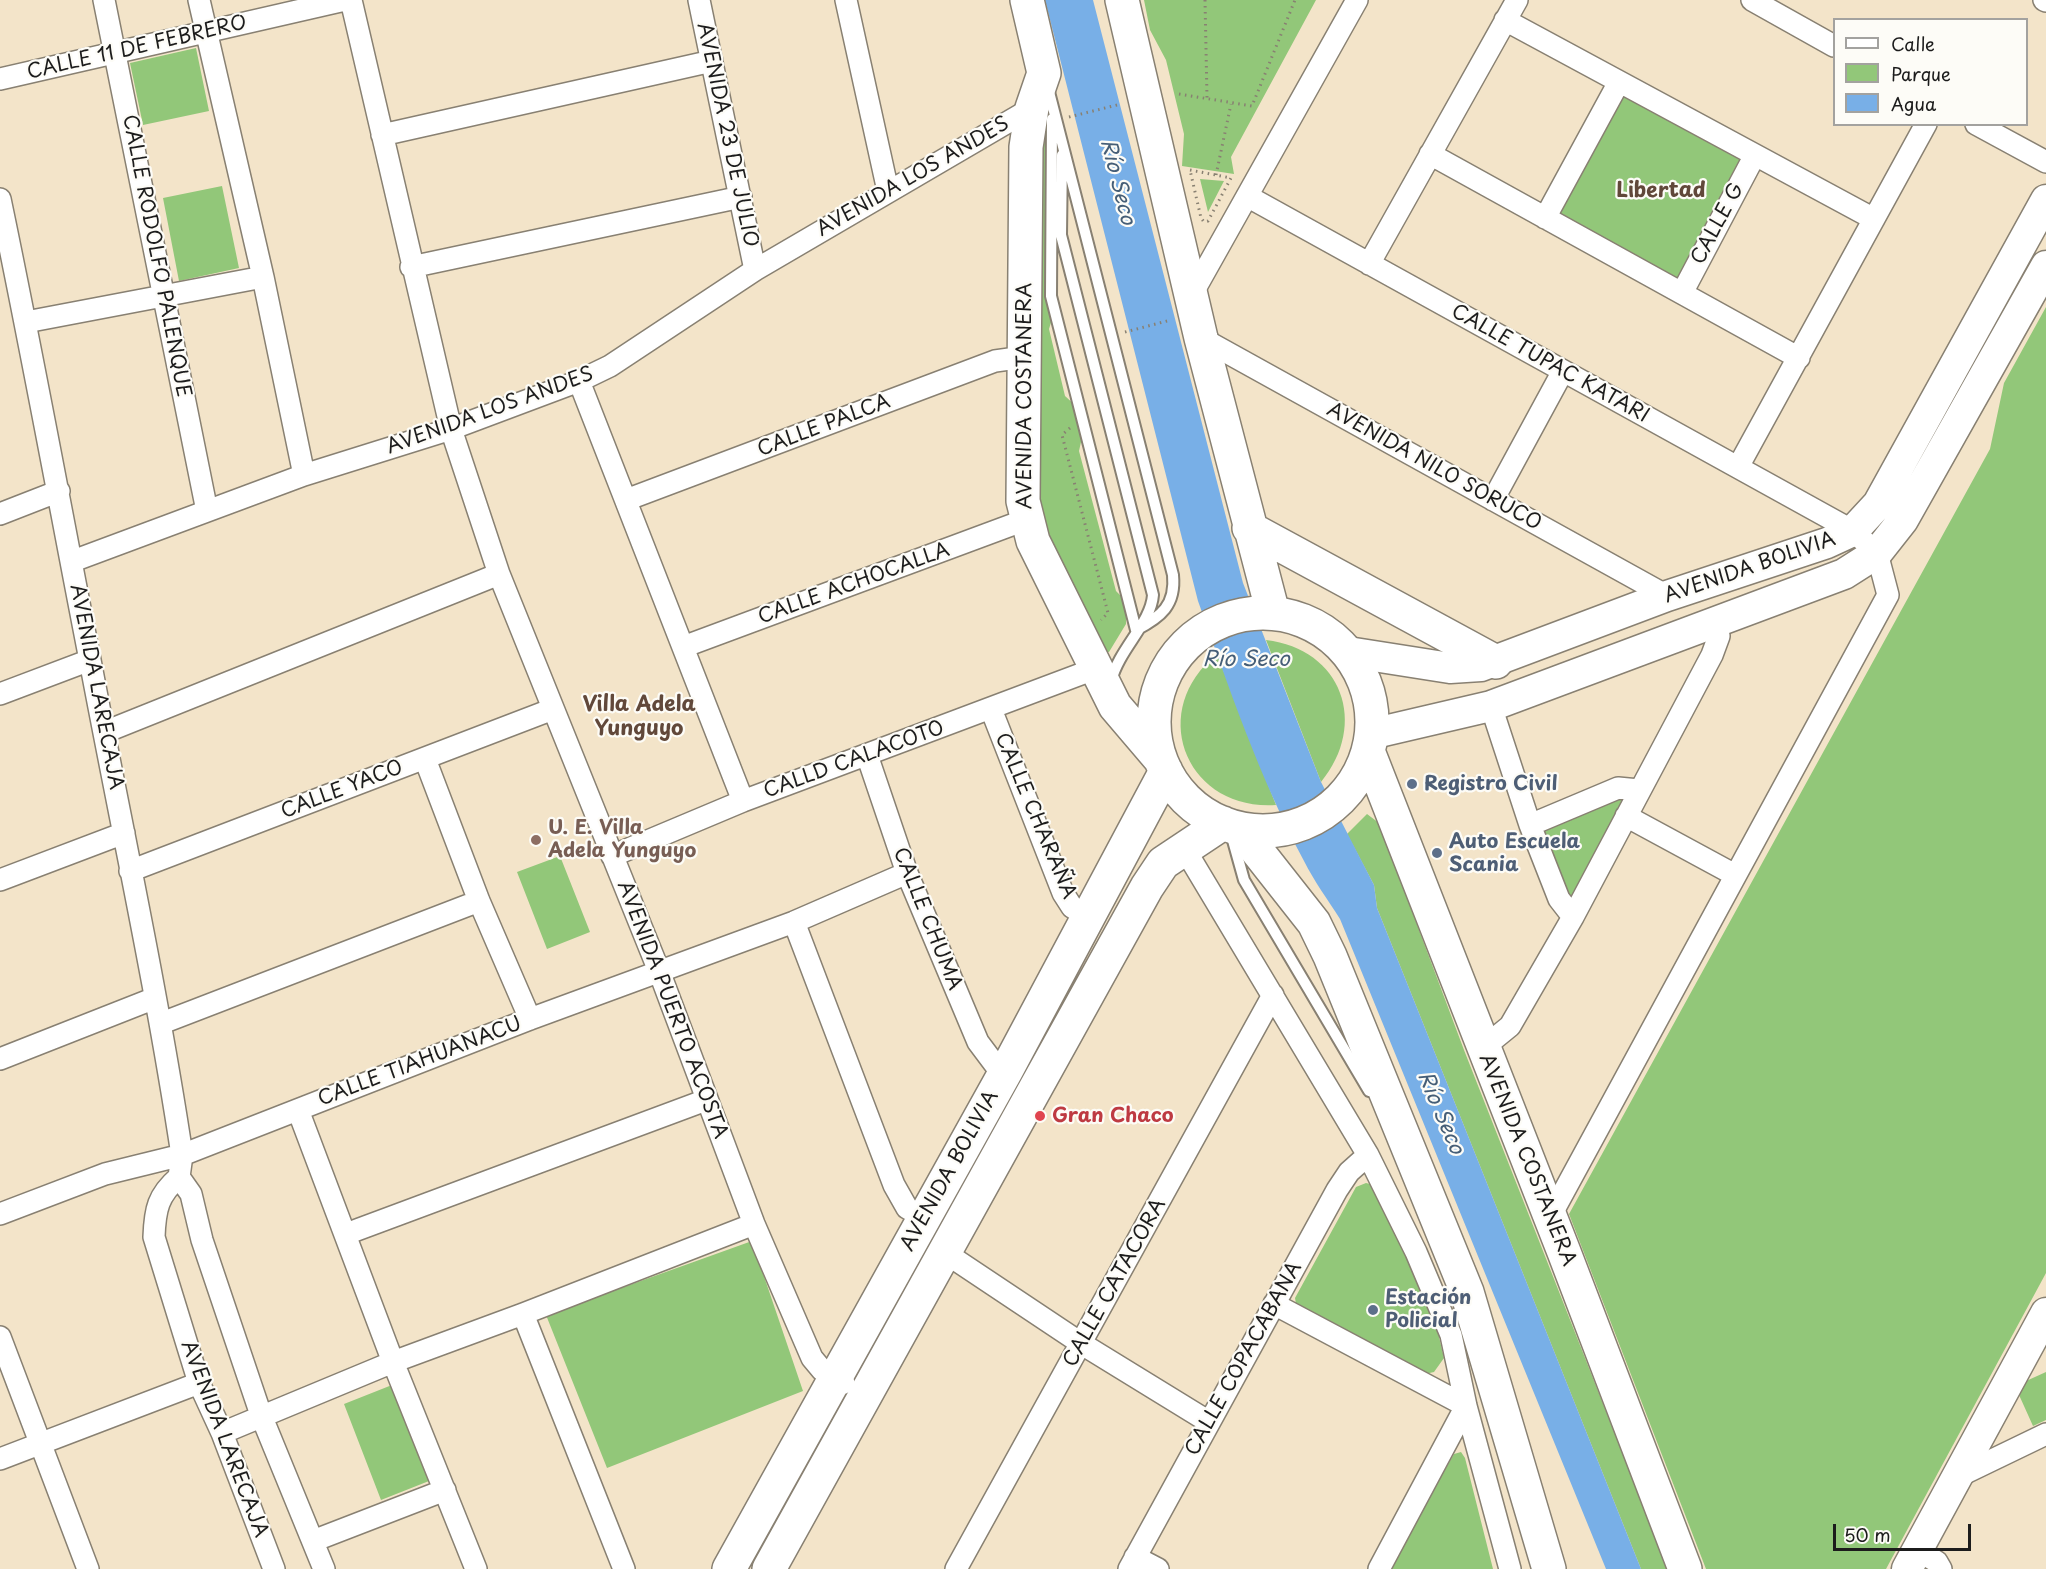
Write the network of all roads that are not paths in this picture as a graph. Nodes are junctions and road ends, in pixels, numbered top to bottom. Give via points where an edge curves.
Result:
1 (104, 0) edge
2 (199, 0) edge
3 (345, 0) edge
4 (351, 0) edge
5 (699, 0) edge
6 (846, 0) edge
7 (1027, 0) edge
8 (1122, 0) edge
9 (1357, 0) edge
10 (1517, 0) edge
11 (1753, 0) edge
12 (1505, 21) junction
13 (206, 32) junction
14 (1833, 45) edge
15 (114, 53) junction
16 (712, 61) junction
17 (0, 79) edge
18 (1619, 82) junction
19 (1043, 94) junction
20 (1925, 126) edge
21 (1980, 126) edge
22 (382, 135) junction
23 (1062, 140) junction
24 (1430, 154) junction
25 (1755, 155) junction
26 (2046, 162) edge
27 (888, 191) junction
28 (1247, 196) junction
29 (741, 197) junction
30 (0, 199) edge
31 (2046, 200) edge
32 (1545, 218) junction
33 (1874, 219) junction
34 (1369, 264) junction
35 (2046, 266) edge
36 (411, 267) junction
37 (755, 270) junction
38 (263, 277) junction
39 (1682, 293) junction
40 (164, 295) junction
41 (1190, 318) junction
42 (26, 321) junction
43 (1024, 357) junction
44 (1799, 358) junction
45 (1563, 371) junction
46 (579, 381) junction
47 (451, 429) junction
48 (1738, 467) junction
49 (304, 475) junction
50 (59, 491) junction
51 (626, 500) junction
52 (1493, 500) junction
53 (207, 511) junction
54 (0, 514) edge
55 (1026, 520) junction
56 (1249, 528) junction
57 (1853, 531) junction
58 (1877, 553) junction
59 (73, 561) junction
60 (500, 574) junction
61 (1667, 596) junction
62 (1263, 613) junction
63 (1715, 621) junction
64 (1136, 630) junction
65 (683, 647) junction
66 (1348, 652) junction
67 (90, 660) junction
68 (1496, 662) junction
69 (1103, 681) junction
70 (0, 694) edge
71 (1491, 706) junction
72 (553, 709) junction
73 (991, 709) junction
74 (105, 732) junction
75 (1367, 751) junction
76 (867, 755) junction
77 (425, 759) junction
78 (1163, 766) junction
79 (1639, 790) junction
80 (743, 801) junction
81 (1626, 816) junction
82 (1530, 825) junction
83 (1237, 827) junction
84 (124, 833) junction
85 (1184, 848) junction
86 (612, 856) junction
87 (129, 871) junction
88 (907, 873) junction
89 (1735, 875) junction
90 (0, 880) edge
91 (479, 901) junction
92 (1088, 917) junction
93 (1573, 917) junction
94 (794, 922) junction
95 (659, 971) junction
96 (1273, 995) junction
97 (155, 998) junction
98 (530, 1019) junction
99 (162, 1023) junction
100 (1483, 1048) junction
101 (0, 1059) edge
102 (1006, 1071) junction
103 (706, 1100) junction
104 (1376, 1102) dead end
105 (298, 1110) junction
106 (1382, 1113) dead end
107 (182, 1155) junction
108 (1368, 1155) junction
109 (1418, 1174) junction
110 (179, 1176) junction
111 (2, 1209) edge
112 (1550, 1217) junction
113 (924, 1218) junction
114 (754, 1224) junction
115 (346, 1234) junction
116 (944, 1252) junction
117 (1274, 1304) junction
118 (2046, 1313) edge
119 (524, 1314) junction
120 (0, 1337) edge
121 (1082, 1344) junction
122 (393, 1362) junction
123 (835, 1379) junction
124 (199, 1383) junction
125 (866, 1395) junction
126 (1466, 1406) junction
127 (261, 1415) junction
128 (1209, 1422) junction
129 (222, 1433) junction
130 (2046, 1434) edge
131 (40, 1443) junction
132 (0, 1458) edge
133 (1957, 1477) junction
134 (445, 1490) junction
135 (313, 1540) junction
136 (1912, 1560) edge
137 (1132, 1563) edge
138 (88, 1569) edge
139 (274, 1569) edge
140 (324, 1569) edge
141 (476, 1569) edge
142 (624, 1569) edge
143 (729, 1569) edge
144 (769, 1569) edge
145 (956, 1569) edge
146 (1158, 1569) edge
147 (1378, 1569) edge
148 (1510, 1569) edge
149 (1549, 1569) edge
150 (1685, 1569) edge
151 (1941, 1569) edge

1 - 15 street, CALLE RODOLFO PALENQUE
2 - 13 street
3 - 13 street, CALLE 11 DE FEBRERO
4 - 22 street, AVENIDA PUERTO ACOSTA
5 - 16 street, AVENIDA 23 DE JULIO
6 - 27 street
7 - 19 main road, AVENIDA COSTANERA
8 - 41 main road
9 - 28 street
10 - 12 street
11 - 14 street
12 - 18 street
12 - 24 street
13 - 15 street, CALLE 11 DE FEBRERO
13 - 38 street
15 - 17 street, CALLE 11 DE FEBRERO
15 - 40 street, CALLE RODOLFO PALENQUE
16 - 22 street
16 - 29 street, AVENIDA 23 DE JULIO
18 - 25 street
18 - 32 street
19 - 23 lane
19 - 27 street, AVENIDA LOS ANDES
19 - 43 main road, AVENIDA COSTANERA via 1026,147
19 - 64 lane via 1051,296
20 - 33 street
21 - 26 street
22 - 36 street, AVENIDA PUERTO ACOSTA
23 - 64 lane via 1061,235 1153,596 1149,614
23 - 64 lane via 1173,575 1172,599 1165,611
24 - 32 street
24 - 34 street
25 - 33 street
25 - 39 street, CALLE G
27 - 37 street, AVENIDA LOS ANDES
28 - 34 street, CALLE TUPAC KATARI
28 - 41 street
29 - 36 street
29 - 37 street, AVENIDA 23 DE JULIO
30 - 42 street, AVENIDA LARECAJA
31 - 57 street, AVENIDA BOLIVIA via 1878,504
32 - 39 street
33 - 44 street
34 - 45 street, CALLE TUPAC KATARI
35 - 58 street, AVENIDA BOLIVIA via 1904,520
36 - 47 street, AVENIDA PUERTO ACOSTA
37 - 46 street, AVENIDA LOS ANDES via 610,366
38 - 40 street
38 - 49 street
39 - 44 street
40 - 42 street
40 - 53 street, CALLE RODOLFO PALENQUE
41 - 52 street, AVENIDA NILO SORUCO
41 - 56 main road
42 - 50 street, AVENIDA LARECAJA
43 - 51 street, CALLE PALCA via 995,361
43 - 55 main road, AVENIDA COSTANERA
44 - 48 street
45 - 48 street, CALLE TUPAC KATARI
45 - 52 street
46 - 47 street, AVENIDA LOS ANDES
46 - 51 street
47 - 49 street, AVENIDA LOS ANDES
47 - 60 street, AVENIDA PUERTO ACOSTA
48 - 57 street, CALLE TUPAC KATARI
49 - 53 street, AVENIDA LOS ANDES
50 - 54 street
50 - 59 street, AVENIDA LARECAJA
51 - 65 street
52 - 61 street, AVENIDA NILO SORUCO
53 - 59 street, AVENIDA LOS ANDES
55 - 65 street, CALLE ACHOCALLA
55 - 69 main road, AVENIDA COSTANERA
56 - 62 main road
56 - 68 main road
57 - 58 street, CALLE TUPAC KATARI
57 - 61 street, AVENIDA BOLIVIA
58 - 63 street, AVENIDA BOLIVIA via 1844,574
58 - 89 street via 1888,595
59 - 67 street, AVENIDA LARECAJA
60 - 72 street, AVENIDA PUERTO ACOSTA
60 - 74 street
61 - 68 street, AVENIDA BOLIVIA
62 - 66 main road via 1290,616 1314,625
62 - 78 main road via 1219,622 1189,642 1167,671 1160,688 1155,724
63 - 71 street, AVENIDA BOLIVIA
63 - 79 street via 1719,636 1712,655
64 - 69 lane
65 - 80 street
66 - 68 street, AVENIDA BOLIVIA via 1450,668
66 - 75 main road, AVENIDA COSTANERA via 1367,691 1372,716
67 - 70 street
67 - 74 street, AVENIDA LARECAJA
69 - 73 street, CALLD CALACOTO
69 - 78 main road, AVENIDA COSTANERA via 1115,706
71 - 75 street, AVENIDA BOLIVIA
71 - 82 street
72 - 77 street, CALLE YACO
72 - 86 street, AVENIDA PUERTO ACOSTA
73 - 76 street, CALLD CALACOTO
73 - 92 street, CALLE CHARAÑA via 1063,893 1072,907
74 - 84 street, AVENIDA LARECAJA
75 - 83 main road via 1340,798 1319,815 1294,826
75 - 100 main road, AVENIDA COSTANERA
76 - 80 street, CALLD CALACOTO
76 - 88 street, CALLE CHUMA
77 - 87 street, CALLE YACO
77 - 91 street
78 - 83 main road, AVENIDA COSTANERA via 1192,804
78 - 92 main road, AVENIDA BOLIVIA
79 - 81 street
79 - 82 street via 1618,788
80 - 86 street, CALLD CALACOTO
81 - 89 street
81 - 93 street
82 - 93 street via 1559,898
83 - 85 main road, AVENIDA BOLIVIA
83 - 104 lane via 1244,880
83 - 109 main road via 1321,935
84 - 87 street, AVENIDA LARECAJA
84 - 90 street
85 - 96 street
85 - 116 main road, AVENIDA BOLIVIA via 1163,863 1148,887
86 - 95 street, AVENIDA PUERTO ACOSTA
87 - 97 street, AVENIDA LARECAJA
88 - 94 street, CALLE TIAHUANACU
88 - 102 street, CALLE CHUMA via 978,1042 991,1060
89 - 112 street
91 - 98 street
91 - 99 street
92 - 102 main road, AVENIDA BOLIVIA
93 - 100 street via 1510,1026
94 - 95 street, CALLE TIAHUANACU
94 - 113 street via 894,1185 908,1208
95 - 98 street, CALLE TIAHUANACU
95 - 103 street, AVENIDA PUERTO ACOSTA
96 - 108 street
96 - 121 street, CALLE CATACORA
97 - 99 street, AVENIDA LARECAJA
97 - 101 street
98 - 105 street, CALLE TIAHUANACU
99 - 107 street, AVENIDA LARECAJA
100 - 112 main road, AVENIDA COSTANERA
102 - 113 main road, AVENIDA BOLIVIA
103 - 114 street, AVENIDA PUERTO ACOSTA
103 - 115 street
105 - 107 street, CALLE TIAHUANACU
105 - 115 street
106 - 109 lane
107 - 110 street, AVENIDA LARECAJA
107 - 111 street, CALLE TIAHUANACU via 105,1174
108 - 117 street, CALLE COPACABANA via 1337,1190
108 - 126 street via 1416,1252 1450,1335
109 - 149 main road via 1467,1292
110 - 124 street, AVENIDA LARECAJA via 164,1190 155,1216 154,1237
110 - 127 street via 192,1194 202,1240
112 - 150 main road, AVENIDA COSTANERA
113 - 123 main road, AVENIDA BOLIVIA
114 - 119 street
114 - 123 street, AVENIDA PUERTO ACOSTA via 812,1358
115 - 122 street
116 - 121 street
116 - 125 main road, AVENIDA BOLIVIA
117 - 126 street
117 - 128 street, CALLE COPACABANA
118 - 133 street
119 - 122 street
119 - 142 street
120 - 131 street
121 - 128 street
121 - 145 street, CALLE CATACORA
122 - 127 street
122 - 134 street
123 - 125 street, AVENIDA PUERTO ACOSTA
123 - 143 main road, AVENIDA BOLIVIA
124 - 129 street, AVENIDA LARECAJA
124 - 131 street
125 - 144 main road, AVENIDA BOLIVIA
126 - 147 street
126 - 148 street
127 - 129 street
127 - 135 street
128 - 137 street, CALLE COPACABANA
129 - 139 street, AVENIDA LARECAJA
130 - 133 street
131 - 132 street
131 - 138 street
133 - 136 street
134 - 135 street
134 - 141 street
135 - 140 street
136 - 151 street via 1937,1563
137 - 146 street

